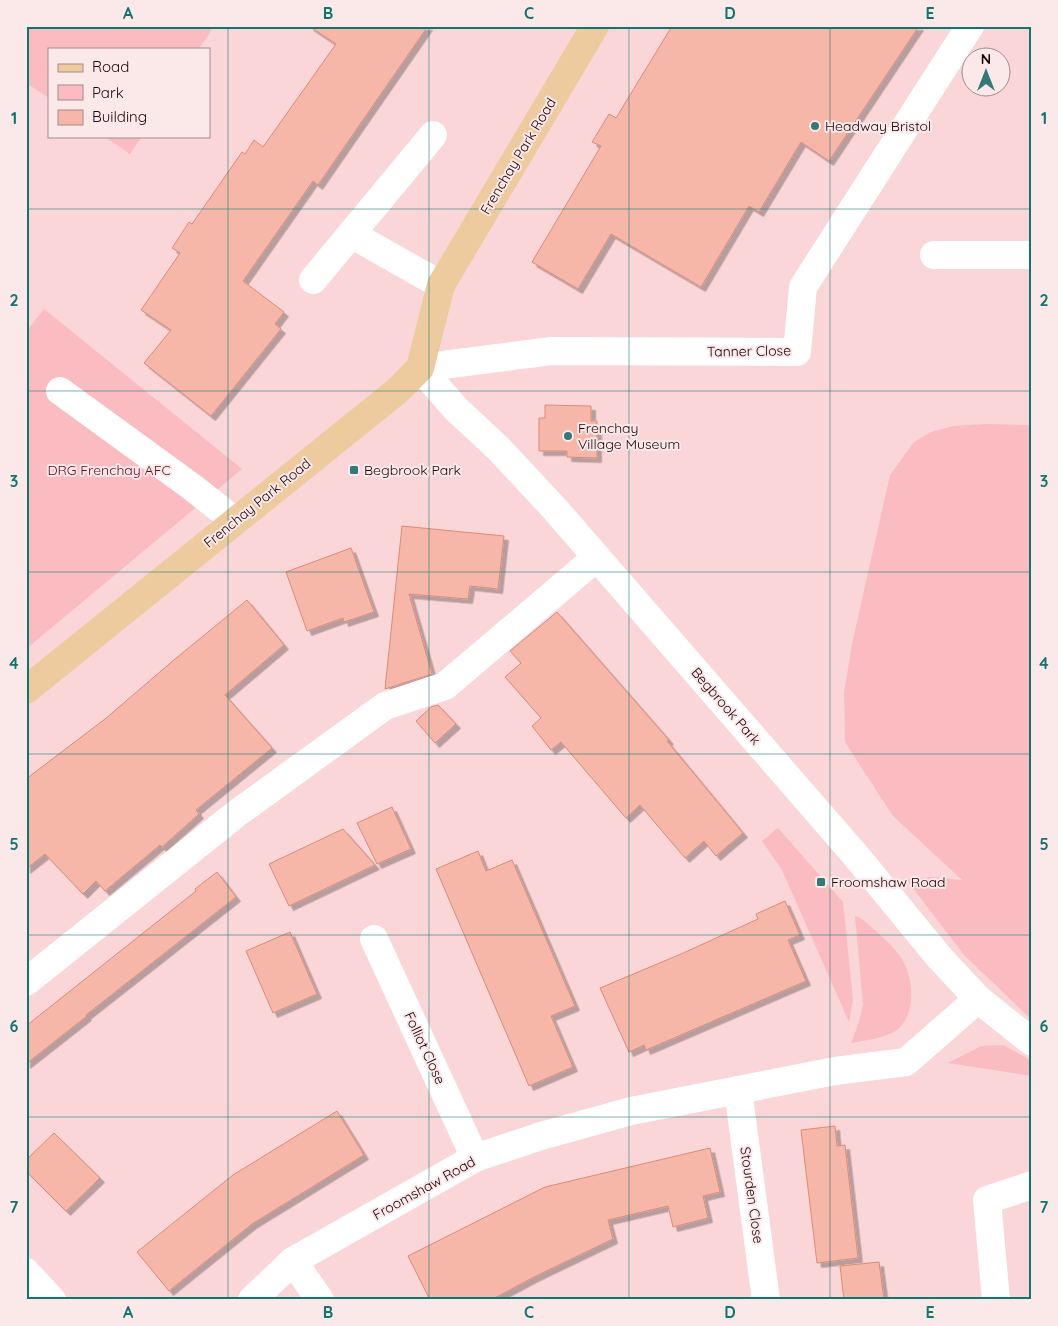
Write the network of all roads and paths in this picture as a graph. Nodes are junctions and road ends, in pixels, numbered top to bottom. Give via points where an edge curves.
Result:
1 (595, 26) edge
2 (970, 26) edge
3 (433, 135) dead end
4 (351, 234) junction
5 (1032, 255) edge
6 (934, 256) dead end
7 (314, 280) dead end
8 (441, 285) junction
9 (420, 368) junction
10 (60, 391) dead end
11 (234, 521) junction
12 (597, 558) junction
13 (26, 690) edge
14 (374, 939) dead end
15 (26, 982) edge
16 (978, 999) junction
17 (1032, 1042) edge
18 (738, 1090) junction
19 (475, 1158) junction
20 (1032, 1185) edge
21 (293, 1262) junction
22 (26, 1272) edge
23 (52, 1300) edge
24 (252, 1300) edge
25 (320, 1300) edge
26 (766, 1300) edge
27 (996, 1300) edge

1 - 8 main road, Frenchay Park Road
2 - 9 street, Tanner Close via 803,287 797,352 551,351
3 - 4 street
4 - 7 street
4 - 8 street
5 - 6 street
8 - 9 main road, Frenchay Park Road
9 - 11 main road, Frenchay Park Road via 397,391
9 - 12 street, Begbrook Park via 456,409 498,448
10 - 11 street
11 - 13 main road, Frenchay Park Road
12 - 15 street via 445,686 385,706 236,814
12 - 16 street, Begbrook Park
14 - 19 street, Folliot Close
16 - 17 street, Begbrook Park
16 - 18 street, Froomshaw Road via 906,1062 835,1071
18 - 19 street, Froomshaw Road via 631,1111
18 - 26 street, Stourden Close
19 - 21 street, Froomshaw Road
20 - 27 street via 987,1200
21 - 24 street, Froomshaw Road
21 - 25 street
22 - 23 street

